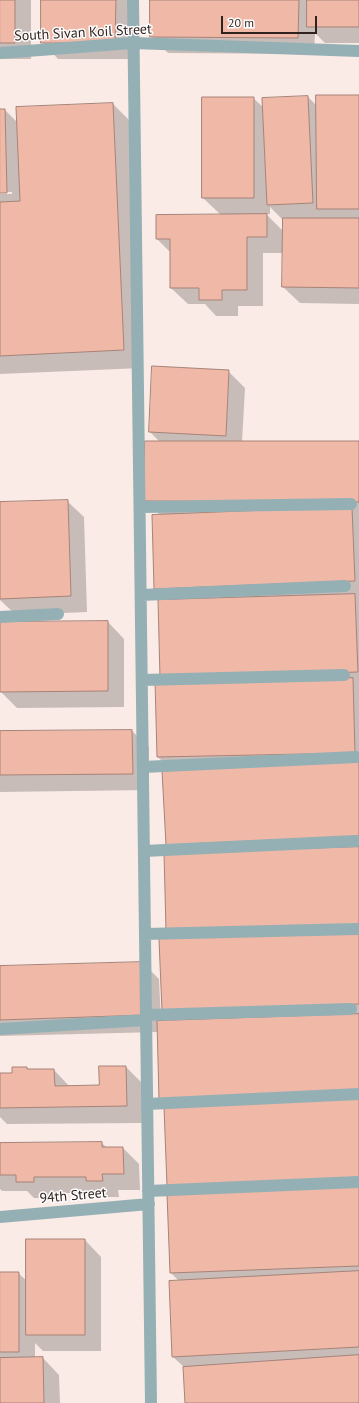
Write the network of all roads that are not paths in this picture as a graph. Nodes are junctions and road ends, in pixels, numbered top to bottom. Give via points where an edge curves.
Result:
1 (133, 0) edge
2 (134, 43) junction
3 (359, 51) edge
4 (0, 53) edge
5 (351, 504) dead end
6 (140, 507) junction
7 (345, 586) dead end
8 (141, 595) junction
9 (58, 614) dead end
10 (0, 617) edge
11 (344, 674) dead end
12 (142, 680) junction
13 (356, 757) dead end
14 (143, 767) junction
15 (356, 841) dead end
16 (144, 851) junction
17 (357, 929) dead end
18 (145, 934) junction
19 (351, 1008) dead end
20 (146, 1018) junction
21 (0, 1029) edge
22 (359, 1094) edge
23 (147, 1104) junction
24 (358, 1182) dead end
25 (148, 1191) junction
26 (148, 1204) junction
27 (0, 1217) edge
28 (151, 1403) edge

1 - 2 street
2 - 3 street, South Sivan Koil Street
2 - 4 street, South Sivan Koil Street
2 - 6 street
5 - 6 street
6 - 8 street
7 - 8 street
8 - 12 street
9 - 10 street
11 - 12 street
12 - 14 street
13 - 14 street
14 - 16 street
15 - 16 street
16 - 18 street
17 - 18 street
18 - 20 street
19 - 20 street
20 - 21 street
20 - 23 street
22 - 23 street
23 - 25 street
24 - 25 street
25 - 26 street
26 - 27 street, 94th Street
26 - 28 street

